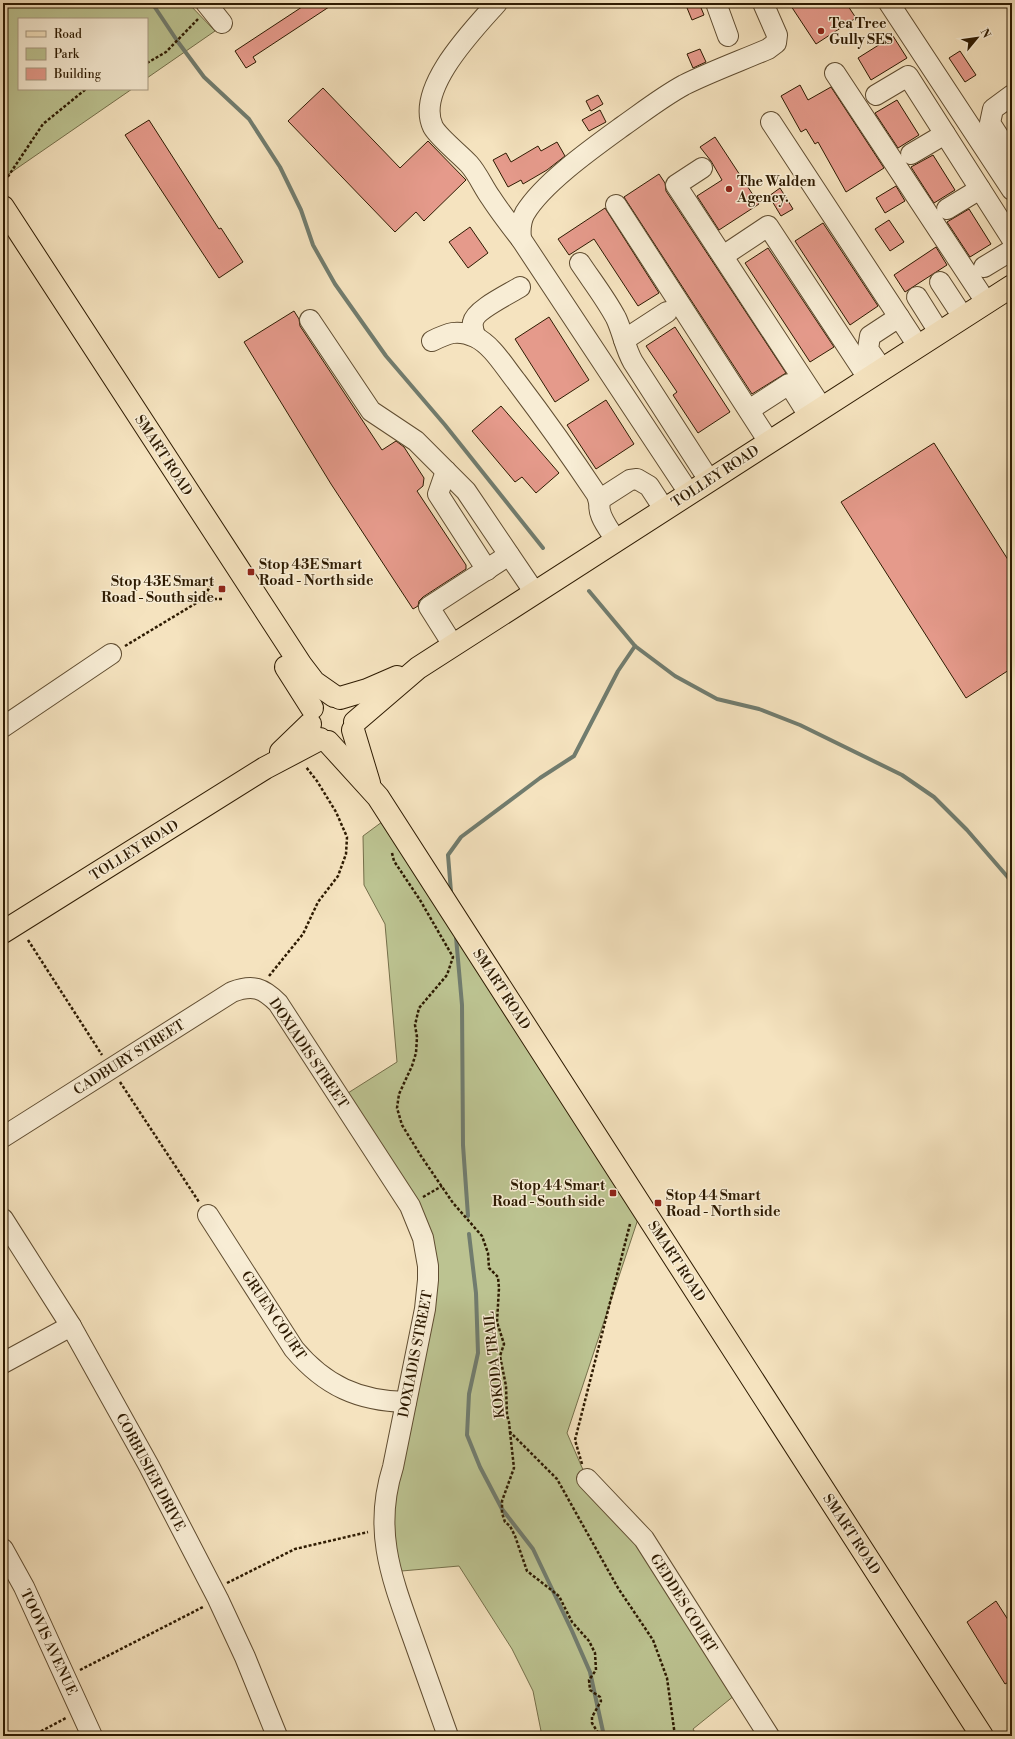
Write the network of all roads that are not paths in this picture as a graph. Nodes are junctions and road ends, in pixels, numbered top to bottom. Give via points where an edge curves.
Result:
1 (206, 3) edge
2 (497, 3) edge
3 (716, 3) edge
4 (763, 3) edge
5 (889, 3) edge
6 (222, 23) dead end
7 (908, 29) junction
8 (728, 36) dead end
9 (835, 74) dead end
10 (876, 95) dead end
11 (1006, 99) edge
12 (954, 101) junction
13 (975, 107) junction
14 (771, 122) dead end
15 (944, 134) junction
16 (983, 145) junction
17 (911, 154) dead end
18 (1012, 157) edge
19 (702, 168) dead end
20 (1012, 176) edge
21 (980, 189) junction
22 (1012, 190) edge
23 (616, 205) dead end
24 (3, 207) edge
25 (947, 209) dead end
26 (3, 226) edge
27 (522, 239) junction
28 (1012, 239) edge
29 (1012, 250) edge
30 (723, 256) junction
31 (580, 263) dead end
32 (984, 268) dead end
33 (940, 282) dead end
34 (1012, 286) edge
35 (520, 287) dead end
36 (917, 297) dead end
37 (986, 302) junction
38 (666, 312) dead end
39 (899, 317) junction
40 (963, 317) junction
41 (310, 320) dead end
42 (939, 332) junction
43 (476, 337) junction
44 (624, 340) junction
45 (432, 341) dead end
46 (918, 346) junction
47 (875, 374) junction
48 (749, 410) junction
49 (816, 412) junction
50 (769, 442) junction
51 (446, 471) junction
52 (709, 480) junction
53 (689, 493) junction
54 (599, 502) junction
55 (664, 509) junction
56 (616, 540) junction
57 (509, 555) junction
58 (486, 570) junction
59 (535, 593) junction
60 (453, 646) junction
61 (111, 654) road end
62 (418, 668) junction
63 (337, 697) junction
64 (354, 726) junction
65 (3, 727) edge
66 (317, 728) junction
67 (371, 788) junction
68 (3, 932) edge
69 (259, 989) joint
70 (3, 1137) edge
71 (208, 1215) dead end
72 (3, 1219) edge
73 (71, 1326) junction
74 (3, 1363) edge
75 (406, 1402) junction
76 (587, 1480) road end
77 (3, 1549) edge
78 (92, 1736) edge
79 (278, 1736) edge
80 (448, 1736) edge
81 (769, 1736) edge
82 (982, 1736) edge

1 - 6 street
2 - 27 street via 458,49 437,79 430,100 430,118 434,128 470,165 491,199
3 - 8 street
4 - 27 street via 776,35 776,43 768,49 666,95 589,152 548,187 525,214 520,228
5 - 7 street
7 - 12 street
7 - 13 street via 935,50 970,104
9 - 37 street
10 - 15 street via 908,76
11 - 13 street via 991,106
11 - 18 street via 994,109 990,123
12 - 13 street
12 - 16 street
14 - 39 street
15 - 17 street
15 - 21 street
16 - 20 street via 998,156
16 - 22 street
19 - 30 street via 676,185
21 - 25 street
21 - 28 street
23 - 48 street
24 - 63 main road, SMART ROAD via 301,665 314,682
26 - 66 main road, SMART ROAD
27 - 53 street
29 - 32 street
30 - 47 street via 768,226
30 - 49 street
31 - 44 street via 615,316
33 - 40 street
34 - 37 main road, TOLLEY ROAD
35 - 43 street via 477,314 473,322
36 - 42 street
37 - 40 main road, TOLLEY ROAD
38 - 44 street
39 - 46 street
39 - 47 street via 870,336 868,349
40 - 42 main road, TOLLEY ROAD
41 - 51 street via 371,411 416,441
42 - 46 main road, TOLLEY ROAD
43 - 45 street via 450,332
43 - 54 street via 493,352 554,432 597,495
44 - 52 street via 633,362
46 - 47 main road, TOLLEY ROAD
47 - 49 main road, TOLLEY ROAD
48 - 49 street via 789,384
48 - 50 street
49 - 50 main road, TOLLEY ROAD
50 - 52 main road, TOLLEY ROAD
51 - 57 street via 466,491
51 - 58 street via 438,494
52 - 53 main road, TOLLEY ROAD
53 - 55 main road, TOLLEY ROAD
54 - 55 street via 630,480 637,478 649,486
54 - 56 street via 602,518
55 - 56 main road, TOLLEY ROAD
56 - 59 main road, TOLLEY ROAD
57 - 58 street
57 - 59 street
58 - 60 street via 430,607
59 - 60 main road, TOLLEY ROAD
60 - 62 main road, TOLLEY ROAD
61 - 65 street
62 - 63 main road, TOLLEY ROAD via 366,690
62 - 64 main road, TOLLEY ROAD
63 - 64 main road via 352,706 355,714
63 - 66 main road via 324,698
64 - 66 main road via 348,736 336,742
64 - 67 main road, SMART ROAD via 362,763
66 - 67 main road, SMART ROAD
66 - 68 main road, TOLLEY ROAD via 265,768
67 - 82 main road, SMART ROAD
69 - 70 street, CADBURY STREET via 243,988 232,992
69 - 75 street, DOXIADIS STREET via 268,993 278,1003 410,1206 423,1238 428,1266 425,1309
71 - 75 street, GRUEN COURT via 303,1360 337,1386 384,1402
72 - 73 street, CORBUSIER DRIVE
73 - 74 street
73 - 79 street, CORBUSIER DRIVE via 149,1466 215,1594
75 - 80 street, DOXIADIS STREET via 385,1506 386,1553
76 - 81 street, GEDDES COURT via 644,1539
77 - 78 street, TOOVIS AVENUE via 24,1588

